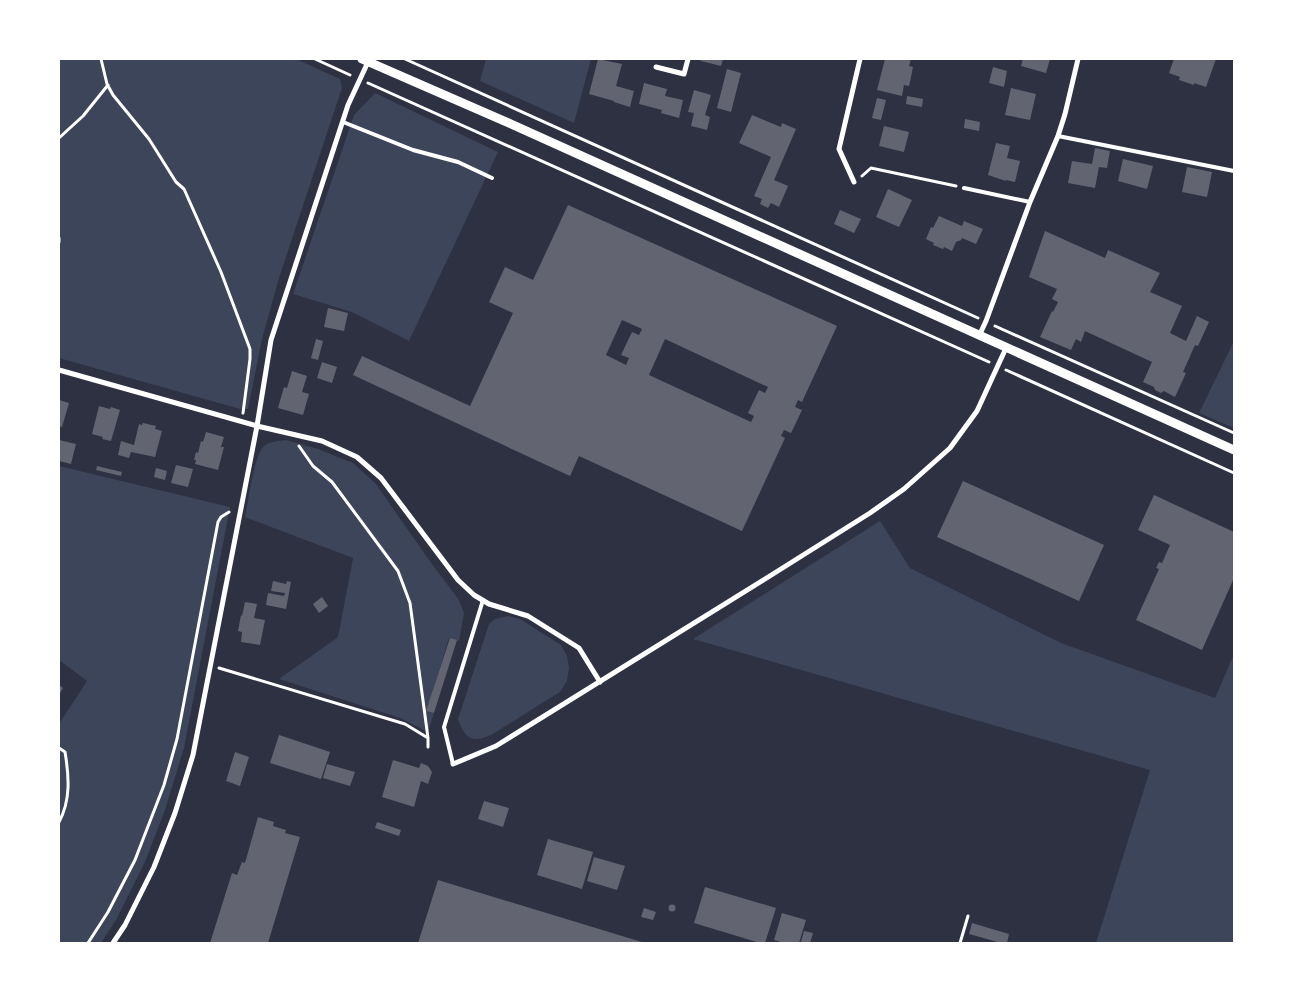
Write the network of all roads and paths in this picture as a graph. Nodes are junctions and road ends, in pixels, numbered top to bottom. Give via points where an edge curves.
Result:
1 (101, 59) edge
2 (315, 59) edge
3 (405, 59) edge
4 (688, 59) edge
5 (860, 59) edge
6 (1078, 59) edge
7 (365, 60) edge
8 (656, 67) dead end
9 (360, 80) junction
10 (108, 86) junction
11 (343, 122) junction
12 (1058, 136) junction
13 (59, 138) edge
14 (1234, 171) edge
15 (492, 178) dead end
16 (854, 182) joint
17 (964, 188) joint
18 (1030, 202) junction
19 (986, 322) junction
20 (979, 336) junction
21 (1006, 348) junction
22 (972, 354) dead end
23 (59, 370) edge
24 (1018, 376) dead end
25 (242, 421) junction
26 (257, 426) junction
27 (290, 433) junction
28 (1234, 433) edge
29 (1234, 450) edge
30 (1234, 473) edge
31 (240, 511) junction
32 (483, 600) junction
33 (210, 666) junction
34 (600, 682) junction
35 (428, 738) junction
36 (428, 747) dead end
37 (59, 748) edge
38 (453, 764) joint
39 (59, 822) edge
40 (968, 916) dead end
41 (88, 943) edge
42 (113, 943) edge
43 (960, 943) edge

1 - 10 path
2 - 9 path
3 - 19 path
4 - 8 street via 684,74
5 - 16 street via 839,149
6 - 12 street
7 - 9 street
7 - 20 street
9 - 11 street
9 - 22 path
10 - 13 path
10 - 25 path via 184,189 221,272 250,350
11 - 15 lane via 412,150 463,164
11 - 26 street via 271,340
12 - 14 lane
12 - 18 street
16 - 17 path via 871,168
17 - 18 lane
18 - 19 street
19 - 20 street
19 - 28 path
20 - 21 street
21 - 29 street
21 - 34 street via 978,410 956,441 904,489
23 - 25 street
24 - 30 path
25 - 26 street
26 - 27 street
26 - 31 street
27 - 32 street via 322,441 356,457 381,478 458,580
27 - 35 path via 313,466 332,482 398,571 410,602
31 - 33 street
31 - 41 path via 228,512 218,522 177,739 164,785 135,860
32 - 34 street via 528,616 579,648
32 - 38 lane via 444,727
33 - 35 path via 405,724
33 - 42 street via 193,755 175,813 154,868
34 - 38 street via 496,746
35 - 36 path
37 - 39 path via 65,752 68,782 68,799
40 - 43 path

